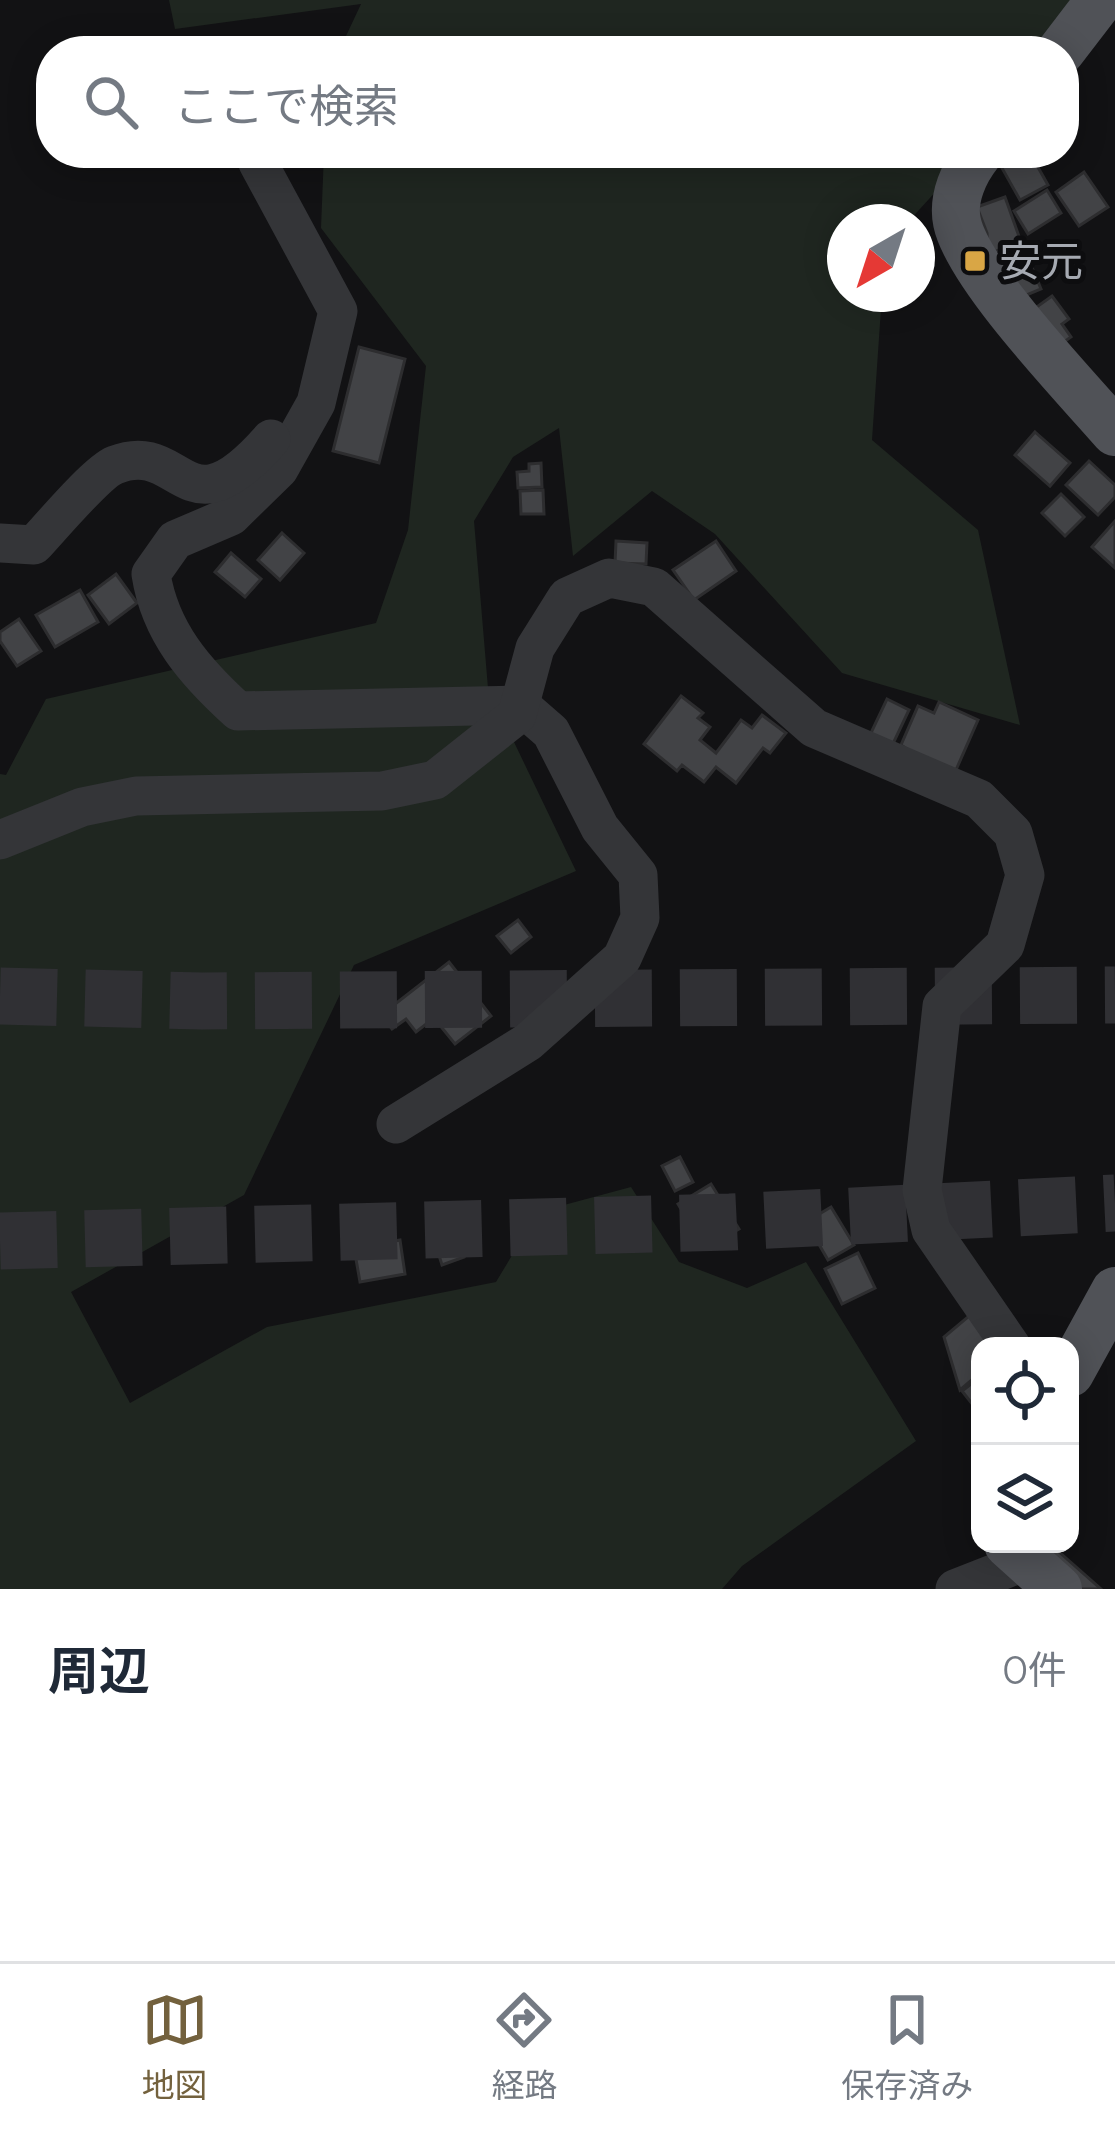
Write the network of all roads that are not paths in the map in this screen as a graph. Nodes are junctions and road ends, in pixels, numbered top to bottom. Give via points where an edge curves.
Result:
1 (1104, 3) edge
2 (1074, 36) edge
3 (260, 168) edge
4 (970, 168) edge
5 (312, 410) junction
6 (1115, 431) edge
7 (0, 543) edge
8 (520, 706) junction
9 (0, 840) edge
10 (396, 1124) dead end
11 (1115, 1291) edge
12 (1005, 1337) edge
13 (1079, 1357) edge
14 (1030, 1565) edge
15 (955, 1589) edge

1 - 2 main road
3 - 5 street via 338,311
4 - 6 main road via 955,216 961,238
5 - 7 street via 296,411 246,467 219,484 196,485 145,459 111,466 34,545
5 - 8 street via 279,470 231,516 175,540 151,574 156,608 196,674 238,710
8 - 9 street via 435,780 382,791 136,796 82,807
8 - 10 street via 550,732 600,828 638,875 640,918 622,958 528,1042
8 - 12 street via 535,648 567,597 609,578 654,587 814,728 979,799 1013,833 1024,875 1005,945 942,1006 922,1190 931,1230
11 - 13 main road
14 - 15 street

